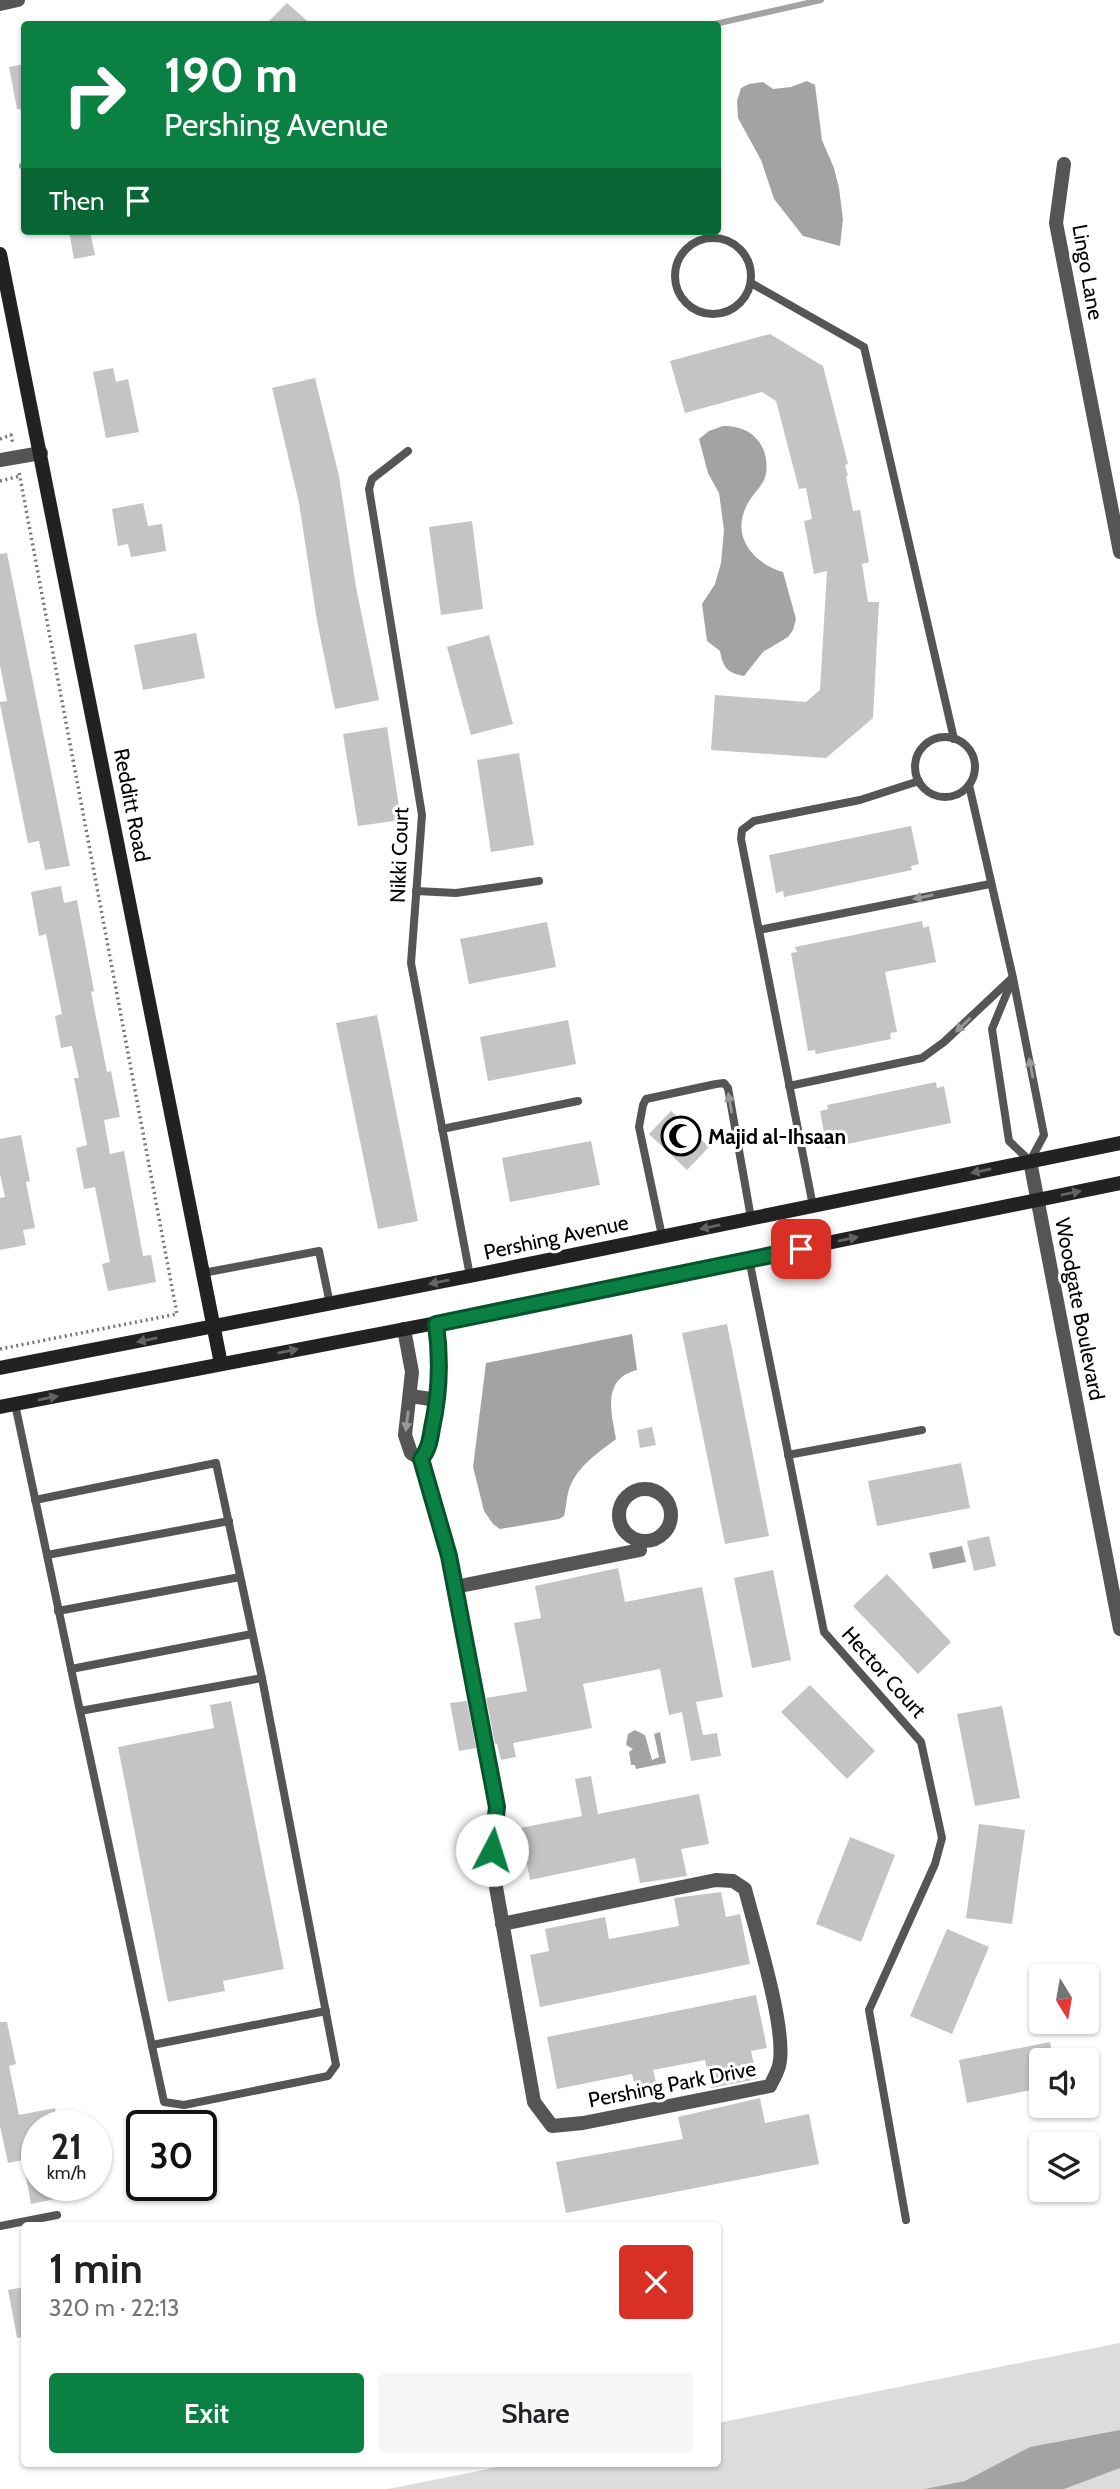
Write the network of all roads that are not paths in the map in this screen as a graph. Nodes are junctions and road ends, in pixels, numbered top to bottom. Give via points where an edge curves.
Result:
1 (19, 0) edge
2 (0, 4) edge
3 (1064, 164) dead end
4 (0, 254) edge
5 (751, 283) junction
6 (408, 451) dead end
7 (41, 453) junction
8 (0, 460) edge
9 (1120, 552) edge
10 (954, 739) junction
11 (919, 782) junction
12 (969, 785) junction
13 (539, 881) dead end
14 (990, 884) junction
15 (416, 891) junction
16 (759, 930) junction
17 (1013, 978) junction
18 (789, 1086) junction
19 (578, 1101) dead end
20 (442, 1129) junction
21 (1120, 1143) edge
22 (1030, 1161) junction
23 (1120, 1183) edge
24 (1038, 1200) junction
25 (813, 1206) junction
26 (751, 1218) junction
27 (662, 1236) junction
28 (749, 1259) junction
29 (203, 1273) junction
30 (470, 1276) junction
31 (330, 1304) junction
32 (436, 1324) junction
33 (214, 1327) junction
34 (404, 1329) junction
35 (221, 1364) junction
36 (0, 1368) edge
37 (410, 1396) junction
38 (438, 1400) junction
39 (7, 1405) edge
40 (922, 1430) dead end
41 (788, 1455) junction
42 (421, 1459) junction
43 (35, 1500) junction
44 (229, 1521) junction
45 (637, 1541) dead end
46 (47, 1555) junction
47 (240, 1577) junction
48 (455, 1587) junction
49 (58, 1611) junction
50 (1119, 1614) edge
51 (1120, 1629) edge
52 (251, 1634) junction
53 (71, 1669) junction
54 (262, 1678) junction
55 (80, 1711) junction
56 (502, 1923) junction
57 (326, 2011) junction
58 (152, 2045) junction
59 (57, 2215) dead end
60 (906, 2220) dead end
61 (0, 2226) edge

1 - 2 street
3 - 9 street, Lingo Lane via 1056,223
4 - 7 street, Redditt Road
5 - 5 lane via 747,258 729,242 717,239 692,244 677,264 683,299 704,313 728,311 739,304
5 - 10 lane via 864,347
6 - 15 lane, Nikki Court via 372,479 369,489 422,815
7 - 8 street
7 - 29 street, Redditt Road
10 - 11 lane via 934,740 919,752 915,772
10 - 12 lane via 974,758
11 - 12 lane via 943,797
11 - 16 lane via 860,800 754,821 743,830
12 - 14 lane
13 - 15 lane via 456,893
14 -> 16 lane
14 - 17 lane
15 - 20 lane, Nikki Court via 411,963
16 - 18 lane
17 -> 18 lane via 922,1058
22 -> 17 lane via 1044,1135
17 - 22 lane via 992,1029 1009,1141
18 - 25 lane
19 - 20 lane
20 - 30 lane, Nikki Court
21 - 22 street, Pershing Avenue
22 - 24 street, Woodgate Boulevard
22 -> 25 street, Pershing Avenue
24 -> 23 street
28 -> 24 street
24 - 50 street, Woodgate Boulevard
25 - 26 street, Pershing Avenue
26 -> 27 street, Pershing Avenue
26 -> 27 lane via 728,1088 724,1083 693,1089 646,1099 642,1105 639,1127
27 - 30 street, Pershing Avenue
28 - 32 street
28 - 41 lane, Hector Court
29 - 31 lane via 318,1251
29 - 33 street, Redditt Road
30 -> 31 street, Pershing Avenue
31 - 33 street, Pershing Avenue
32 - 34 street
32 - 38 street
33 - 35 street, Redditt Road
33 -> 36 street, Pershing Avenue
35 -> 34 street
34 - 37 street, Pershing Park Drive via 412,1371
39 -> 35 street
37 - 38 street
37 -> 42 street, Pershing Park Drive via 405,1435 411,1453
38 - 42 street via 428,1449
39 - 43 lane
40 - 41 lane
41 - 60 lane, Hector Court via 824,1632 921,1742 942,1839 869,2010
42 - 48 street, Pershing Park Drive
43 - 44 lane via 216,1463
43 - 46 lane
44 - 46 lane
44 - 47 lane
45 - 48 street via 639,1550
46 - 49 lane
47 - 49 lane
47 - 52 lane
48 - 56 street, Pershing Park Drive via 497,1807 493,1870
49 - 53 lane
50 - 51 street, Woodgate Boulevard
52 - 53 lane
52 - 54 lane
53 - 55 lane
54 - 55 lane
54 - 57 lane
55 - 58 lane
56 - 56 street, Pershing Park Drive via 534,2102 552,2126 770,2086 779,2066 776,2015 745,1889 733,1881 716,1880
57 - 58 lane
57 - 58 lane via 336,2065 328,2076 184,2105 164,2102
59 - 61 lane

